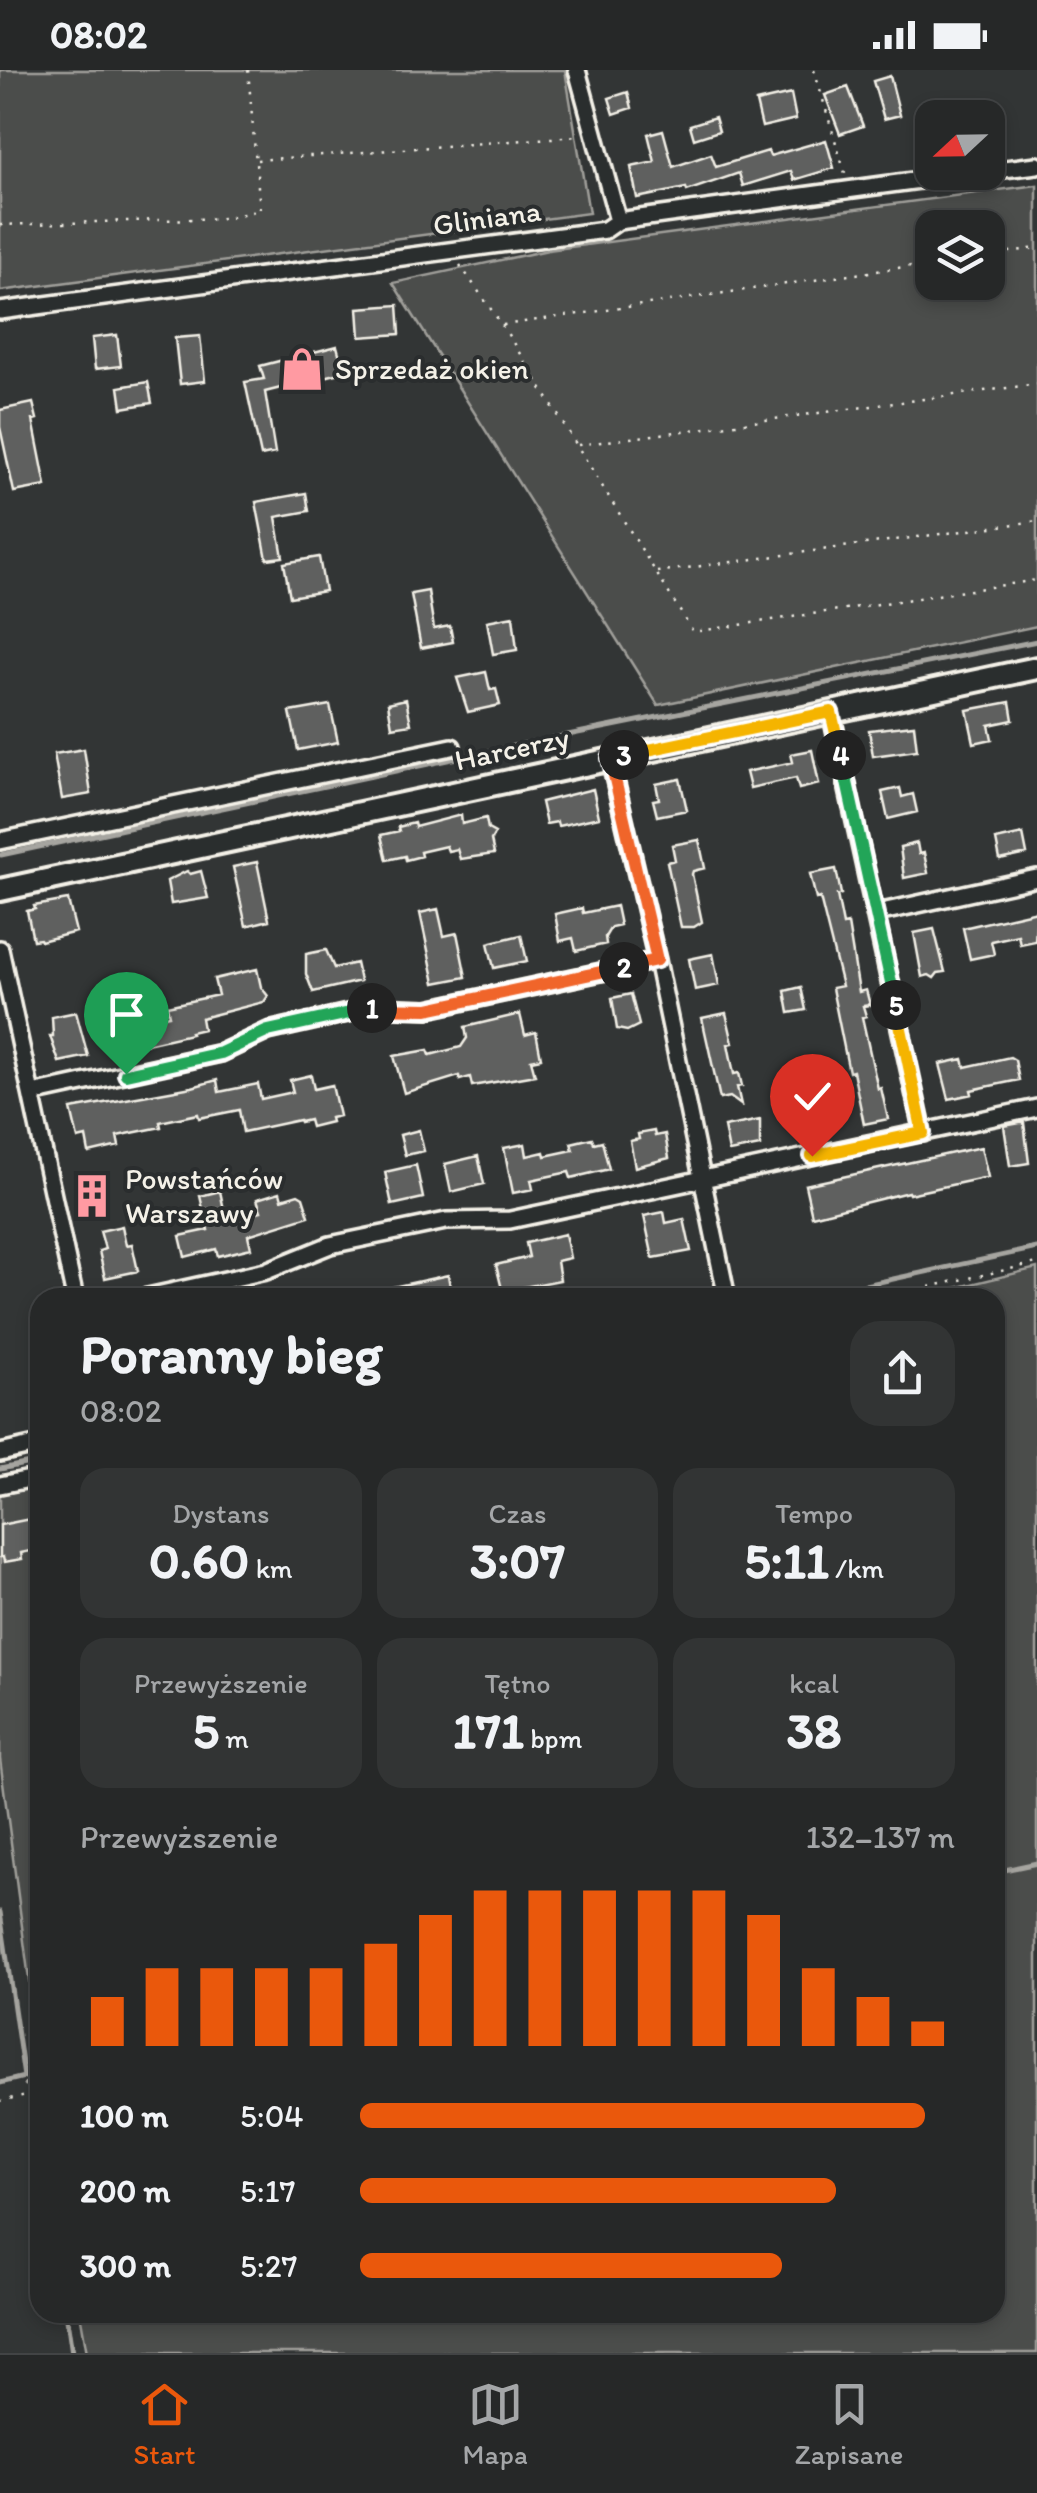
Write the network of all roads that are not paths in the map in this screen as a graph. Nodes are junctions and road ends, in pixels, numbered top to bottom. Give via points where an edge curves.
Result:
1 (577, 70) edge
2 (1037, 165) edge
3 (1005, 170) edge
4 (915, 180) edge
5 (618, 221) junction
6 (0, 310) edge
7 (1037, 668) edge
8 (831, 712) junction
9 (452, 747) dead end
10 (610, 758) junction
11 (0, 841) edge
12 (1037, 878) edge
13 (0, 890) edge
14 (878, 913) junction
15 (0, 949) edge
16 (657, 960) junction
17 (32, 1094) junction
18 (1037, 1108) edge
19 (923, 1133) junction
20 (700, 1178) junction
21 (73, 1288) edge
22 (190, 1288) edge
23 (725, 1288) edge
24 (30, 1446) edge
25 (0, 1453) edge
26 (30, 1478) edge
27 (0, 1484) edge

1 - 5 street
2 - 3 street
4 - 5 street, Gliniana
5 - 6 street, Gliniana via 605,230
7 - 8 street, Harcerzy
8 - 10 street, Harcerzy
8 - 14 street
9 - 11 street, Harcerzy
10 - 13 street, Harcerzy
10 - 16 street
12 - 14 street
14 - 19 street
15 - 17 street
16 - 17 street via 428,1009 374,1008 268,1031 221,1053
16 - 20 street
17 - 21 street
18 - 19 street
19 - 20 street
20 - 22 street via 510,1220 446,1220 330,1245 266,1272
20 - 23 street
24 - 25 street
26 - 27 street

